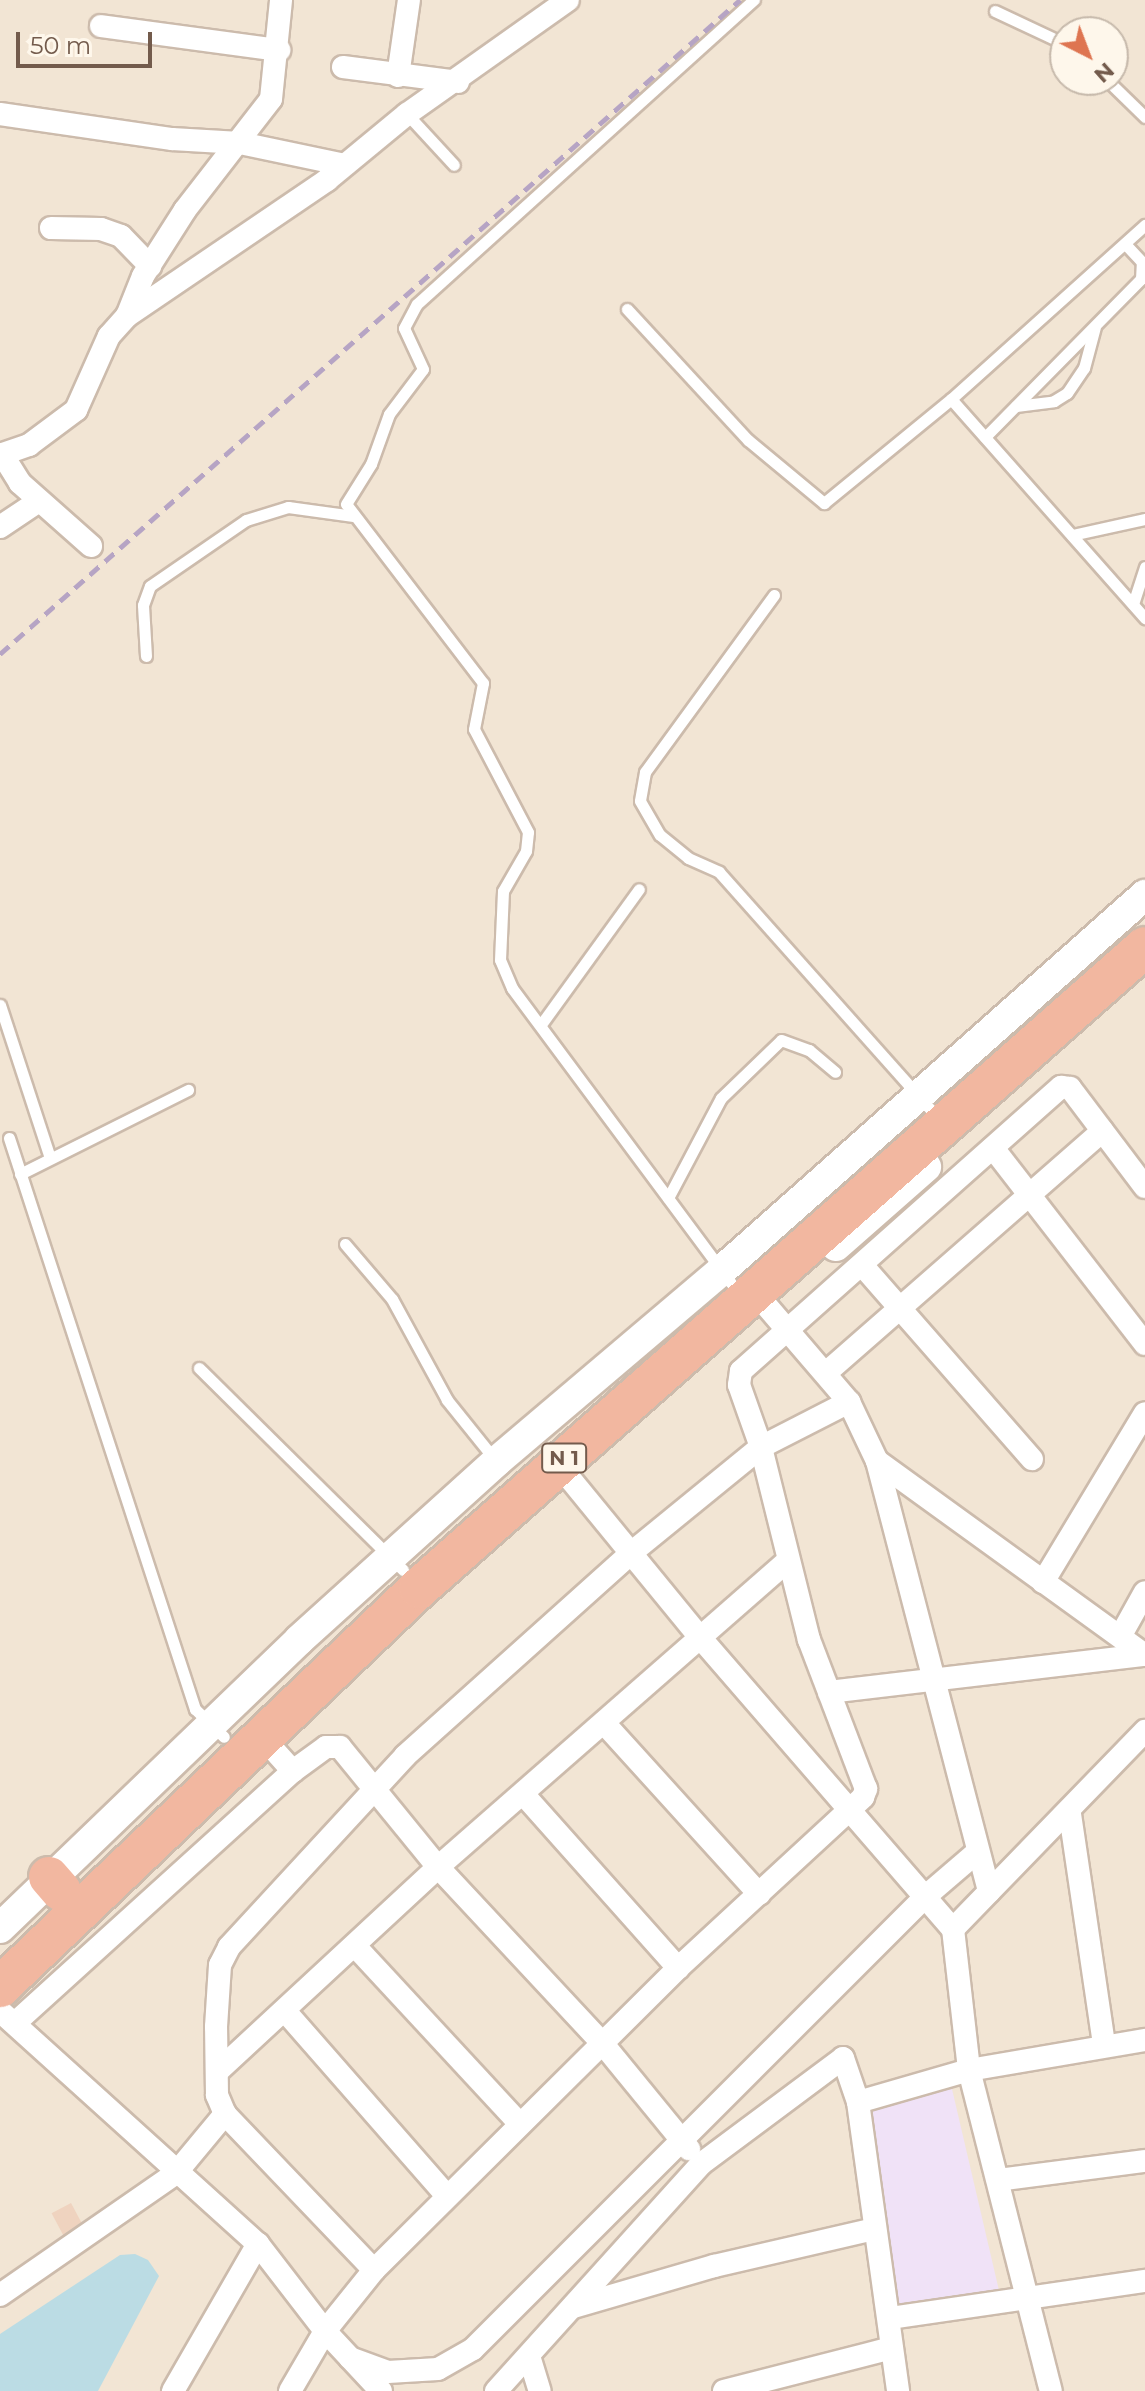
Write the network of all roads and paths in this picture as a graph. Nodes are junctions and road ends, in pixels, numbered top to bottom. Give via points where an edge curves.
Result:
1 (281, 0) edge
2 (409, 0) edge
3 (568, 0) edge
4 (754, 0) edge
5 (995, 11) dead end
6 (101, 26) dead end
7 (1049, 36) edge
8 (279, 50) junction
9 (343, 67) dead end
10 (398, 76) junction
11 (458, 82) junction
12 (1123, 96) edge
13 (0, 114) edge
14 (407, 114) junction
15 (1145, 117) edge
16 (240, 143) junction
17 (344, 165) junction
18 (454, 165) dead end
19 (1145, 225) edge
20 (51, 228) dead end
21 (1125, 244) junction
22 (150, 266) junction
23 (627, 309) dead end
24 (127, 316) junction
25 (1095, 326) junction
26 (951, 399) junction
27 (1015, 406) junction
28 (985, 437) junction
29 (1, 455) edge
30 (39, 501) junction
31 (353, 516) junction
32 (1145, 519) edge
33 (0, 527) edge
34 (1072, 535) junction
35 (91, 546) dead end
36 (1145, 567) edge
37 (774, 595) dead end
38 (1133, 604) junction
39 (1145, 618) edge
40 (146, 656) dead end
41 (639, 889) dead end
42 (1145, 895) edge
43 (1145, 917) edge
44 (1145, 947) edge
45 (1145, 971) edge
46 (0, 1005) edge
47 (542, 1023) junction
48 (835, 1072) dead end
49 (188, 1090) dead end
50 (925, 1103) junction
51 (1102, 1131) junction
52 (9, 1138) dead end
53 (993, 1148) junction
54 (50, 1158) junction
55 (20, 1174) junction
56 (1145, 1187) edge
57 (1031, 1196) junction
58 (668, 1198) junction
59 (345, 1244) dead end
60 (862, 1265) junction
61 (743, 1288) junction
62 (900, 1310) junction
63 (788, 1329) junction
64 (1145, 1344) edge
65 (199, 1368) dead end
66 (827, 1372) junction
67 (849, 1402) junction
68 (1145, 1413) edge
69 (761, 1447) junction
70 (1032, 1459) dead end
71 (497, 1461) junction
72 (877, 1461) junction
73 (564, 1471) junction
74 (631, 1553) junction
75 (787, 1562) junction
76 (397, 1564) junction
77 (1043, 1582) junction
78 (1145, 1592) edge
79 (698, 1635) junction
80 (1121, 1635) junction
81 (374, 1642) junction
82 (1145, 1655) edge
83 (933, 1680) junction
84 (829, 1692) junction
85 (604, 1723) junction
86 (1145, 1731) edge
87 (217, 1732) junction
88 (273, 1749) junction
89 (293, 1771) junction
90 (375, 1790) junction
91 (524, 1795) junction
92 (854, 1809) junction
93 (1070, 1814) junction
94 (976, 1853) junction
95 (438, 1867) junction
96 (55, 1884) junction
97 (989, 1892) junction
98 (759, 1894) junction
99 (926, 1896) junction
100 (0, 1928) edge
101 (953, 1929) junction
102 (356, 1947) junction
103 (0, 1954) edge
104 (678, 1968) junction
105 (3, 2008) edge
106 (285, 2011) junction
107 (1145, 2040) edge
108 (603, 2044) junction
109 (1104, 2044) junction
110 (969, 2070) junction
111 (218, 2071) junction
112 (858, 2102) junction
113 (225, 2114) junction
114 (520, 2124) junction
115 (681, 2140) junction
116 (1145, 2161) edge
117 (701, 2164) junction
118 (176, 2173) junction
119 (998, 2180) junction
120 (447, 2196) junction
121 (874, 2229) junction
122 (258, 2244) junction
123 (374, 2270) junction
124 (1145, 2281) edge
125 (0, 2295) edge
126 (1025, 2298) junction
127 (572, 2307) junction
128 (890, 2318) junction
129 (325, 2331) junction
130 (892, 2348) junction
131 (529, 2356) junction
132 (350, 2358) junction
133 (173, 2391) edge
134 (290, 2391) edge
135 (381, 2391) edge
136 (496, 2391) edge
137 (540, 2391) edge
138 (724, 2391) edge
139 (898, 2391) edge
140 (1051, 2391) edge

1 - 8 street
2 - 10 street
3 - 11 street
4 - 31 lane via 408,315 404,328 423,369 389,414 371,464 348,496
5 - 7 lane
6 - 8 street
8 - 16 street via 271,99
9 - 10 street
10 - 11 street
11 - 14 street
12 - 15 lane
13 - 16 street via 172,139
14 - 17 street
14 - 18 lane
16 - 17 street
16 - 22 street via 185,210
17 - 24 street
19 - 21 lane
20 - 22 street via 101,229 121,236
21 - 25 lane via 1145,270
21 - 26 lane
22 - 24 street
23 - 26 lane via 748,440 824,503
24 - 29 street via 109,336 76,410 29,445
25 - 27 lane
25 - 27 lane via 1084,368 1067,393 1054,401
26 - 28 lane
27 - 28 lane
28 - 34 lane
29 - 30 street
30 - 33 street
30 - 35 street
31 - 40 lane via 288,507 246,520 150,586 143,605
31 - 47 lane via 483,683 474,729 528,832 526,851 503,891 500,960 512,988
32 - 34 lane
34 - 38 lane
36 - 38 lane
37 - 50 lane via 645,772 640,801 660,835 688,858 719,872
38 - 39 lane
41 - 47 lane
42 - 50 street
43 - 50 highway, N 1
44 - 61 highway, N 1
45 - 61 street
46 - 54 lane
47 - 58 lane
48 - 58 lane via 809,1050 781,1040 721,1098
49 - 54 lane
50 - 61 highway, N 1
51 - 53 street via 1070,1088 1061,1087
51 - 56 street
51 - 57 street
52 - 55 lane
53 - 57 street
53 - 60 street
54 - 55 lane
55 - 87 lane via 174,1650 195,1709
57 - 62 street
57 - 64 street
58 - 61 lane
59 - 71 lane via 392,1299 447,1400
60 - 62 street
60 - 63 street
61 - 63 street
61 - 71 street
61 - 73 highway, N 1
61 - 76 highway, N 1
62 - 66 street
62 - 70 street
63 - 66 street
63 - 69 street via 739,1378
65 - 76 lane
66 - 67 street
67 - 69 street
67 - 72 street
68 - 77 street
69 - 74 street
69 - 75 street
71 - 76 street
72 - 77 street
72 - 83 street
73 - 74 street
73 - 81 highway, N 1
74 - 79 street
74 - 90 street via 405,1756
75 - 79 street
75 - 84 street
76 - 87 highway, N 1
77 - 80 street
78 - 80 street
79 - 85 street
79 - 92 street
80 - 82 street
81 - 88 street
81 - 105 highway, N 1
82 - 83 street
83 - 84 street
83 - 94 street via 963,1778
84 - 92 street via 866,1789
85 - 91 street
85 - 98 street
86 - 93 street
87 - 96 highway, N 1
88 - 89 street
88 - 105 street via 72,1935
89 - 90 street via 334,1745
89 - 105 street
90 - 95 street
90 - 111 street via 229,1947 220,1965
91 - 95 street
91 - 104 street
92 - 98 street
92 - 99 street
93 - 97 street
93 - 109 street
94 - 97 street
94 - 99 street
95 - 102 street
95 - 108 street
96 - 100 street
96 - 103 highway, N 1
97 - 101 street
98 - 104 street
99 - 101 street
99 - 115 street
101 - 110 street
102 - 106 street
102 - 114 street
104 - 108 street
105 - 118 street
106 - 111 street
106 - 120 street
107 - 109 street
108 - 114 street
108 - 115 street
109 - 110 street
110 - 112 street
110 - 119 street
111 - 113 street via 217,2095
112 - 117 street via 849,2064 834,2059
112 - 121 street
113 - 118 street
113 - 123 street
114 - 120 street
115 - 117 street
115 - 132 street via 473,2349 438,2369 388,2372
116 - 119 street
117 - 127 street
118 - 122 street
118 - 125 street
119 - 126 street
120 - 123 street
121 - 127 street via 714,2266
121 - 128 street
122 - 129 street
122 - 133 street
123 - 129 street
124 - 126 street
126 - 128 street
126 - 140 street
127 - 131 street
128 - 130 street
129 - 132 street
129 - 134 street
130 - 138 street
130 - 139 street
131 - 136 street
131 - 137 street
132 - 135 street

